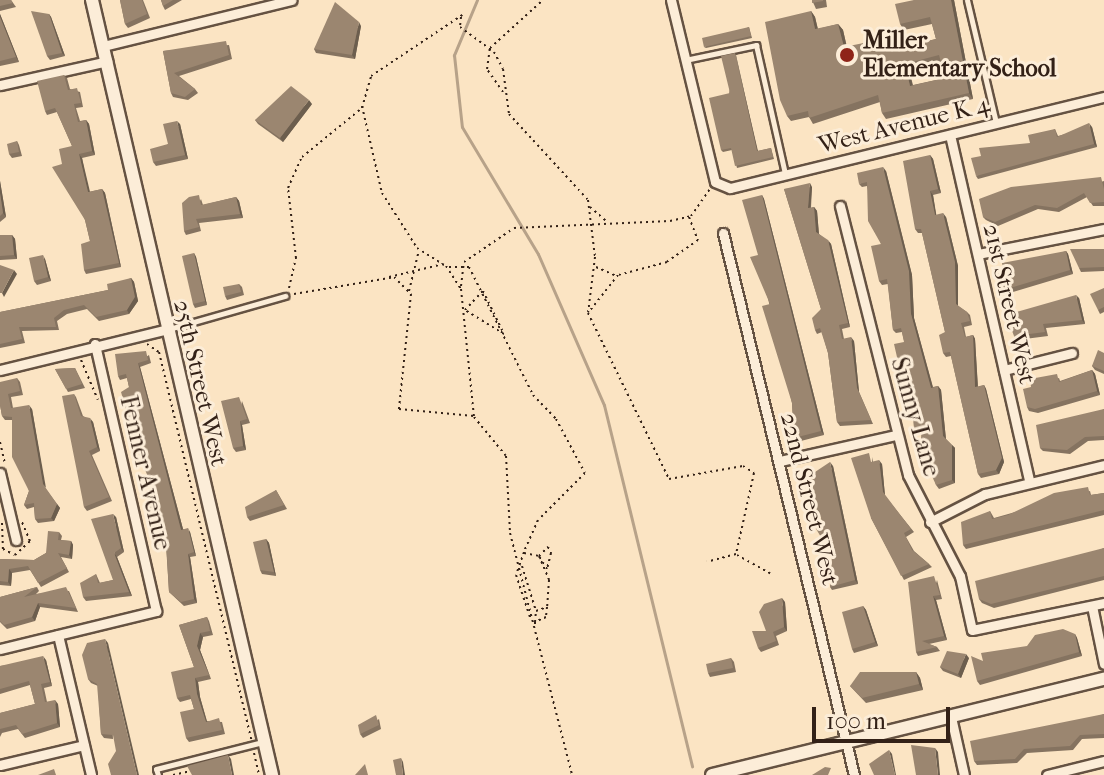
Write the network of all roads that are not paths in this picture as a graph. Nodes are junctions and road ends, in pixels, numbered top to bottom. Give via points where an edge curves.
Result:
1 (92, 0) edge
2 (291, 0) edge
3 (671, 0) edge
4 (967, 0) edge
5 (103, 46) junction
6 (685, 60) junction
7 (107, 61) junction
8 (0, 85) edge
9 (1104, 97) edge
10 (996, 124) junction
11 (950, 135) junction
12 (786, 175) junction
13 (840, 206) dead end
14 (1104, 229) edge
15 (723, 233) dead end
16 (978, 254) junction
17 (285, 296) road end
18 (164, 330) junction
19 (95, 344) junction
20 (1072, 353) dead end
21 (0, 370) edge
22 (1004, 370) junction
23 (895, 435) junction
24 (780, 461) junction
25 (1104, 465) edge
26 (0, 473) edge
27 (1029, 481) junction
28 (930, 522) junction
29 (16, 540) dead end
30 (1104, 603) edge
31 (1092, 606) junction
32 (58, 635) junction
33 (0, 649) edge
34 (1104, 664) edge
35 (1104, 679) edge
36 (951, 717) junction
37 (258, 743) junction
38 (847, 743) junction
39 (84, 745) junction
40 (1104, 761) edge
41 (0, 765) edge
42 (1073, 772) edge
43 (91, 775) edge
44 (158, 775) edge
45 (272, 775) edge
46 (712, 775) edge
47 (854, 775) edge
48 (964, 775) edge
49 (1047, 775) edge

1 - 5 street, 25th Street West
2 - 5 street
3 - 6 street
4 - 10 lane
5 - 7 street, 25th Street West
6 - 12 street, West Avenue K 4 via 715,182 730,188
6 - 12 lane via 756,45
7 - 8 street
7 - 18 street, 25th Street West
9 - 10 street, West Avenue K 4
10 - 11 street, West Avenue K 4
11 - 12 street, West Avenue K 4
11 - 16 street, 21st Street West
13 - 23 street, Sunny Lane
14 - 16 street
15 - 24 street, 22nd Street West
16 - 22 street, 21st Street West
17 - 18 lane
18 - 19 street
18 - 37 street, 25th Street West
19 - 21 street
19 - 32 street, Fenner Avenue via 156,611
20 - 22 street
22 - 27 street, 21st Street West
23 - 24 street
23 - 28 street, Sunny Lane
24 - 38 street, 22nd Street West
25 - 27 street
26 - 29 street
27 - 28 street
28 - 31 street, Sunny Lane via 960,576 972,630
30 - 31 street
31 - 34 street
32 - 33 street
32 - 39 street
35 - 36 street
36 - 38 street
36 - 48 street
37 - 44 lane via 156,769
37 - 45 street, 25th Street West
38 - 46 street
38 - 47 street, 22nd Street West
39 - 41 street
39 - 43 street
40 - 42 street
42 - 49 street

